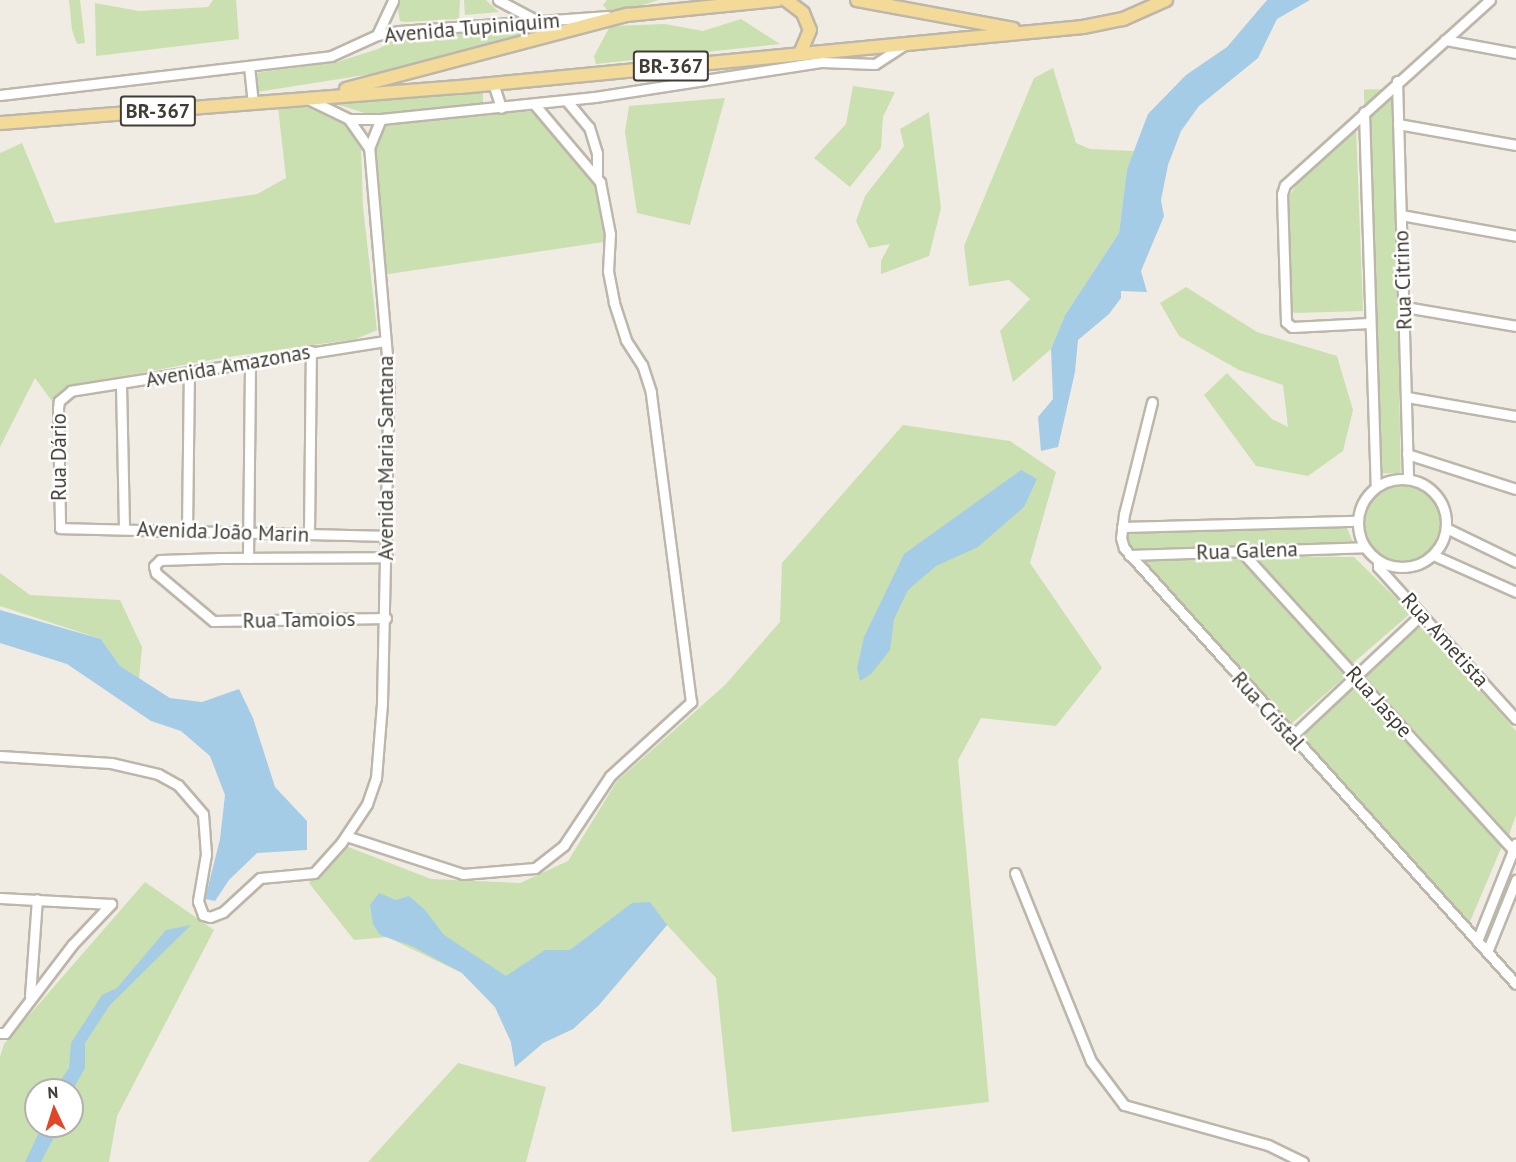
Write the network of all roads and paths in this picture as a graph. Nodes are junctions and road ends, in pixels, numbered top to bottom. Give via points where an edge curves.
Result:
1 (393, 0) edge
2 (498, 0) edge
3 (778, 0) edge
4 (786, 0) edge
5 (857, 0) edge
6 (1166, 0) edge
7 (1490, 0) edge
8 (627, 15) junction
9 (535, 21) junction
10 (1026, 32) junction
11 (377, 35) junction
12 (1445, 40) junction
13 (906, 44) junction
14 (800, 53) junction
15 (1516, 53) edge
16 (249, 66) junction
17 (1397, 81) junction
18 (494, 83) junction
19 (0, 95) edge
20 (311, 97) junction
21 (566, 100) junction
22 (253, 102) junction
23 (534, 104) junction
24 (501, 108) junction
25 (1364, 112) junction
26 (349, 119) junction
27 (381, 119) junction
28 (0, 123) edge
29 (1398, 124) junction
30 (1516, 145) edge
31 (369, 148) junction
32 (597, 176) junction
33 (1401, 215) junction
34 (1516, 236) edge
35 (1405, 307) junction
36 (1369, 323) junction
37 (1516, 326) edge
38 (384, 341) junction
39 (311, 351) junction
40 (250, 362) junction
41 (189, 372) junction
42 (121, 384) junction
43 (71, 391) joint
44 (1407, 397) junction
45 (1152, 402) dead end
46 (1516, 416) edge
47 (1407, 454) junction
48 (1408, 479) junction
49 (1376, 487) junction
50 (1516, 489) edge
51 (1358, 521) junction
52 (1122, 527) junction
53 (60, 528) joint
54 (1446, 528) junction
55 (124, 529) junction
56 (187, 531) junction
57 (249, 533) junction
58 (309, 534) junction
59 (387, 536) junction
60 (1365, 548) junction
61 (1242, 552) junction
62 (1130, 555) junction
63 (1432, 555) junction
64 (387, 557) junction
65 (248, 558) junction
66 (1378, 560) junction
67 (1516, 562) edge
68 (1516, 592) edge
69 (1421, 615) junction
70 (386, 618) junction
71 (1355, 676) junction
72 (1516, 719) edge
73 (1291, 736) junction
74 (0, 756) edge
75 (344, 839) junction
76 (1515, 849) edge
77 (1015, 873) dead end
78 (1516, 880) edge
79 (0, 898) edge
80 (37, 899) junction
81 (1477, 941) junction
82 (1487, 952) junction
83 (1516, 984) edge
84 (30, 996) junction
85 (2, 1033) edge
86 (1303, 1162) edge

1 - 11 street
2 - 9 street
3 - 8 main road, BR-367
4 - 14 main road via 803,13 810,30
5 - 10 main road, BR-367
6 - 10 main road, BR-367 via 1123,19
7 - 12 street
8 - 9 street, Avenida Tupiniquim
8 - 20 main road, BR-367
9 - 11 street, Avenida Tupiniquim
10 - 13 main road, BR-367
11 - 16 street, Avenida Tupiniquim via 331,56
12 - 15 street
12 - 17 street
13 - 14 main road, BR-367
13 - 21 street via 875,63 822,62
14 - 18 main road, BR-367
16 - 19 street, Avenida Tupiniquim
16 - 22 street
17 - 25 street
17 - 29 street, Rua Citrino
18 - 20 main road, BR-367
18 - 24 street
20 - 22 main road, BR-367
20 - 26 street
21 - 23 street
21 - 32 street via 589,127 597,153
22 - 28 main road, BR-367
23 - 24 street
23 - 32 street via 578,160
24 - 27 street
25 - 36 street, Rua Citrino
25 - 36 street via 1285,185 1282,222 1288,325
26 - 27 street
26 - 31 street
27 - 31 street
29 - 30 street
29 - 33 street, Rua Citrino
31 - 38 street, Avenida Maria Santana
32 - 75 street via 610,234 608,271 614,302 626,340 642,365 651,392 690,702 610,776 564,845 535,868 463,874
33 - 34 street
33 - 35 street, Rua Citrino
35 - 37 street
35 - 44 street, Rua Citrino
36 - 49 street, Rua Citrino
38 - 39 street, Avenida Amazonas
38 - 59 street, Avenida Maria Santana via 389,421
39 - 40 street, Avenida Amazonas
39 - 58 street
40 - 41 street, Avenida Amazonas
40 - 57 street
41 - 42 street, Avenida Amazonas
41 - 56 street
42 - 43 street, Avenida Amazonas
42 - 55 street
43 - 53 street, Rua Dário via 57,408
44 - 46 street
44 - 47 street, Rua Citrino
45 - 52 street, Rua Cristal
47 - 48 street, Rua Citrino
47 - 50 street
48 - 49 street
48 - 54 street via 1434,492 1444,509
49 - 51 street via 1362,502
51 - 52 street, Rua Galena
51 - 60 street
52 - 62 street, Rua Cristal via 1121,538
53 - 55 street, Avenida João Marin
54 - 63 street
54 - 67 street
55 - 56 street, Avenida João Marin
56 - 57 street, Avenida João Marin
57 - 58 street, Avenida João Marin
57 - 65 street
58 - 59 street, Avenida João Marin
59 - 64 street, Avenida Maria Santana
60 - 61 street, Rua Galena
60 - 66 street
61 - 62 street, Rua Galena
61 - 71 street, Rua Jaspe
62 - 73 street, Rua Cristal
63 - 66 street via 1406,567
63 - 68 street
64 - 65 street
64 - 70 street, Avenida Maria Santana
65 - 70 street, Rua Tamoios via 155,562 156,573 213,621
66 - 69 street, Rua Ametista via 1378,567
69 - 71 street
69 - 72 street, Rua Ametista
70 - 75 street, Avenida Maria Santana via 376,778 367,804
71 - 73 street
71 - 76 street, Rua Jaspe
73 - 81 street, Rua Cristal
74 - 75 street, Avenida Maria Santana via 111,763 158,774 178,785 203,814 207,854 198,901 203,915 223,912 265,876 314,873
76 - 81 street
77 - 86 street via 1091,1061 1124,1105 1268,1145
78 - 82 street
79 - 80 street
80 - 84 street
80 - 84 street via 111,904
81 - 82 street, Rua Cristal
82 - 83 street, Rua Cristal
84 - 85 street

